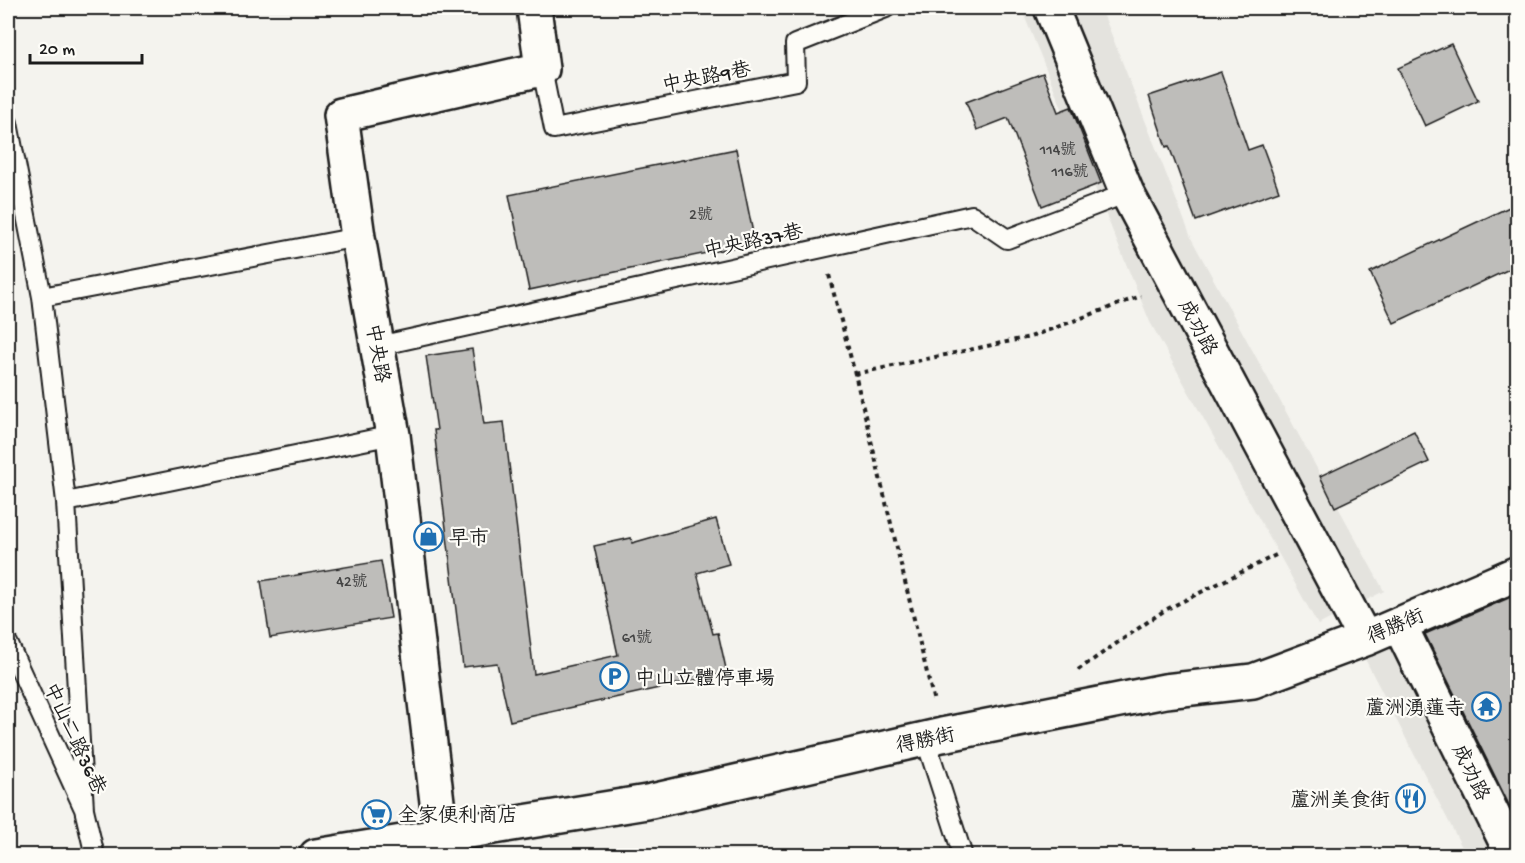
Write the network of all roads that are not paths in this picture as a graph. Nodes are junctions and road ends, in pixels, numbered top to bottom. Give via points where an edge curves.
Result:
1 (534, 8) edge
2 (885, 8) edge
3 (1051, 8) edge
4 (542, 69) junction
5 (8, 123) edge
6 (1126, 193) junction
7 (358, 237) junction
8 (42, 297) junction
9 (378, 346) junction
10 (393, 435) junction
11 (66, 502) junction
12 (1518, 573) edge
13 (1399, 624) junction
14 (1365, 639) junction
15 (8, 643) edge
16 (933, 737) junction
17 (84, 809) junction
18 (444, 845) edge
19 (95, 855) edge
20 (316, 855) edge
21 (963, 855) edge
22 (1513, 855) edge

1 - 4 street
2 - 4 lane, 中央路9巷 via 795,44 796,81 554,129
3 - 6 street, 成功路
4 - 7 street, 中央路 via 342,115
5 - 8 lane
6 - 9 lane, 中央路37巷 via 1007,239 972,215
6 - 14 street, 成功路
7 - 8 lane
7 - 9 street, 中央路
8 - 11 lane
9 - 10 street, 中央路
10 - 11 lane
10 - 18 street, 中央路
11 - 17 lane
12 - 13 street, 得勝街
13 - 14 street, 得勝街
13 - 22 street, 成功路
14 - 16 street, 得勝街 via 1252,681 1165,691
15 - 17 lane, 中山二路36巷
16 - 18 street, 得勝街
16 - 21 lane
17 - 19 lane, 中山二路36巷
18 - 20 street, 得勝街

